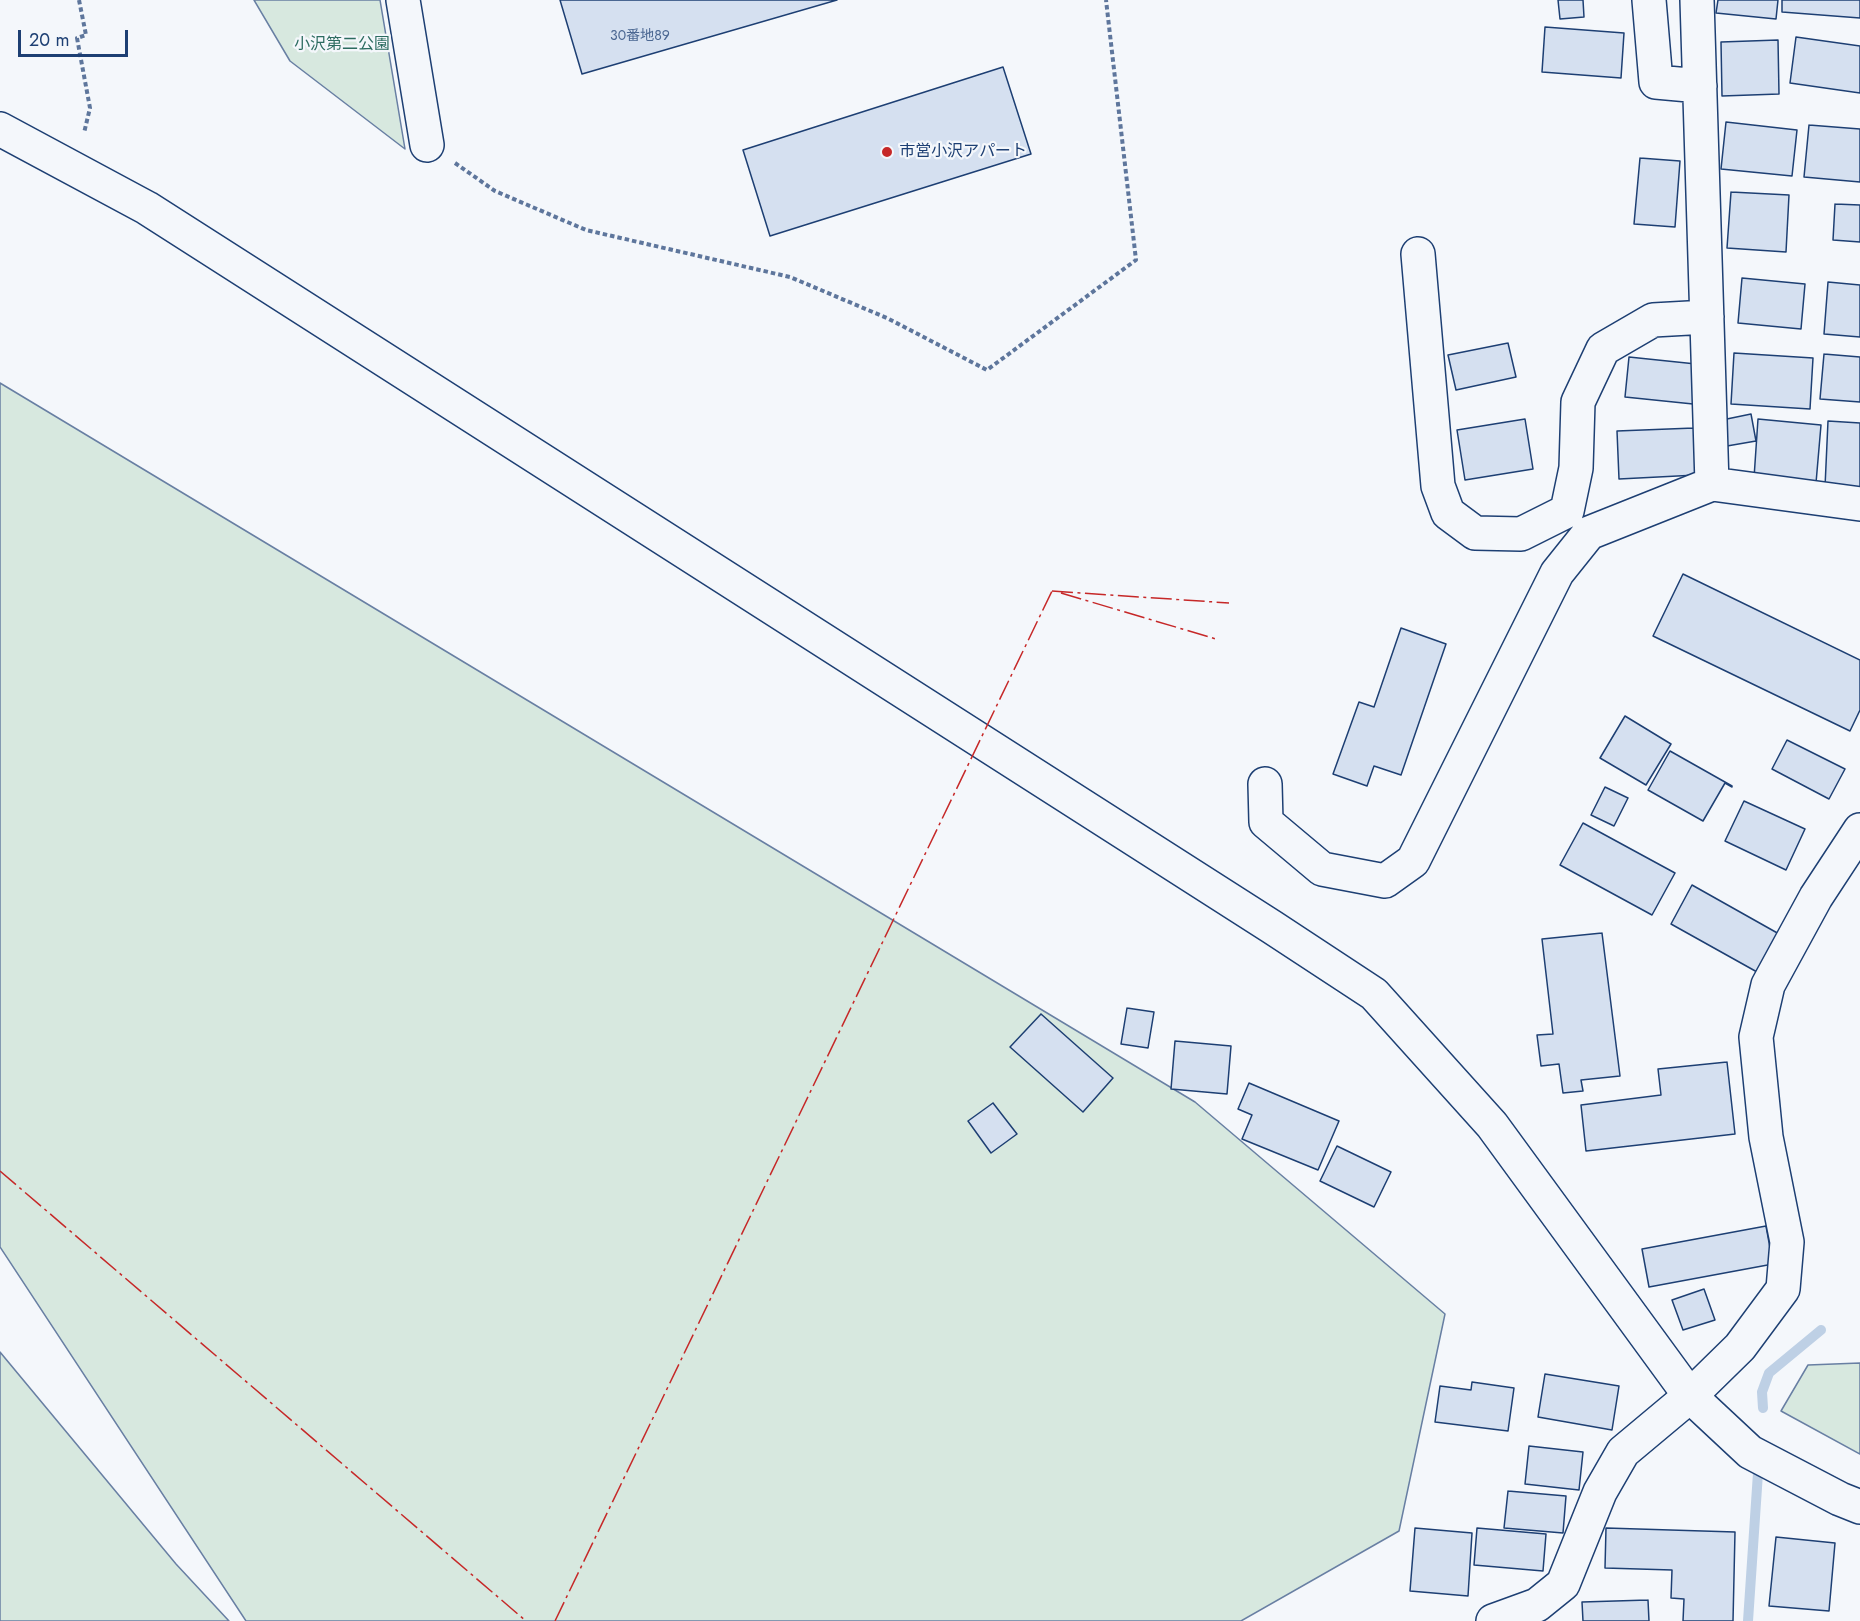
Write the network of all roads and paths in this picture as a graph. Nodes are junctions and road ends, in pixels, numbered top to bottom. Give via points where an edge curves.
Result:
1 (79, 0) edge
2 (403, 0) edge
3 (1106, 0) edge
4 (1650, 0) edge
5 (1697, 0) edge
6 (1700, 86) junction
7 (0, 129) edge
8 (82, 143) dead end
9 (427, 145) joint
10 (1418, 254) dead end
11 (1707, 317) junction
12 (1712, 484) junction
13 (1860, 504) edge
14 (1265, 784) dead end
15 (1860, 830) edge
16 (1690, 1396) junction
17 (1860, 1507) edge
18 (1541, 1613) edge
19 (1493, 1621) edge

1 - 8 path via 86,35 77,38 90,108
2 - 9 street
3 - 9 path via 1136,260 987,370 887,318 790,276 586,230 495,190
4 - 6 street via 1656,82
5 - 6 street
6 - 11 street
7 - 16 street via 147,208 1374,994 1492,1125
10 - 11 street via 1438,486 1448,513 1475,533 1521,534 1567,511 1576,468 1578,402 1603,349 1653,320
11 - 12 street
12 - 13 street
12 - 14 street via 1589,533 1557,573 1413,861 1385,881 1322,869 1266,822
15 - 16 street via 1816,897 1768,986 1756,1037 1766,1137 1787,1242 1783,1289 1740,1347
16 - 17 street via 1750,1452
16 - 18 street via 1623,1452 1600,1492 1563,1584
18 - 19 street

